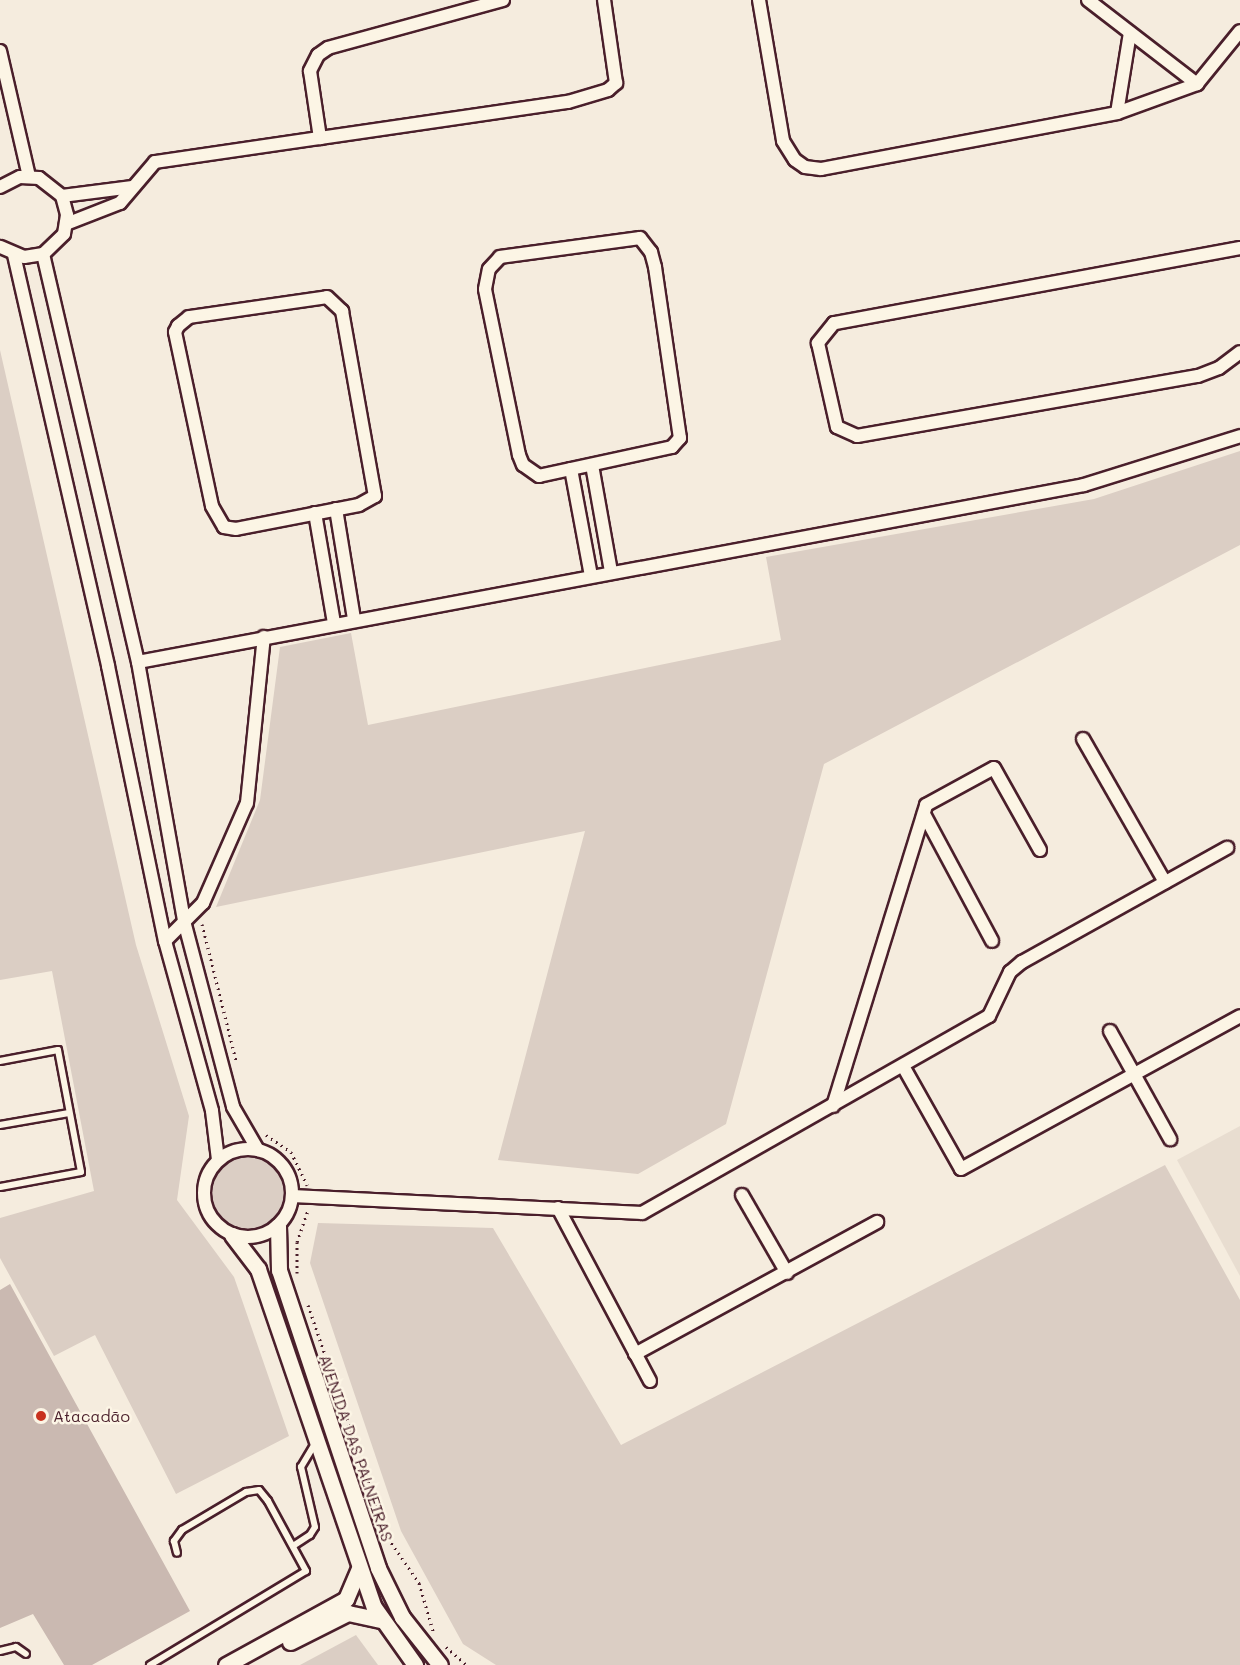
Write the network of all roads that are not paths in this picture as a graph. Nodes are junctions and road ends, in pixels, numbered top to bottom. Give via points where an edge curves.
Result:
1 (503, 0) edge
2 (604, 0) edge
3 (759, 0) edge
4 (1088, 0) edge
5 (1240, 31) edge
6 (1130, 33) junction
7 (0, 51) edge
8 (1197, 84) junction
9 (1117, 113) junction
10 (321, 138) junction
11 (29, 177) junction
12 (0, 187) edge
13 (132, 187) junction
14 (62, 196) junction
15 (66, 224) junction
16 (0, 247) edge
17 (1240, 248) edge
18 (43, 254) junction
19 (14, 255) junction
20 (1240, 352) edge
21 (1240, 436) edge
22 (592, 465) junction
23 (572, 470) junction
24 (336, 509) junction
25 (315, 513) junction
26 (611, 572) junction
27 (591, 576) junction
28 (354, 619) junction
29 (334, 623) junction
30 (264, 637) junction
31 (138, 662) junction
32 (1083, 739) dead end
33 (924, 814) junction
34 (1227, 848) dead end
35 (1040, 850) dead end
36 (1165, 882) junction
37 (184, 921) junction
38 (165, 941) junction
39 (993, 941) dead end
40 (1240, 1016) edge
41 (1110, 1031) dead end
42 (0, 1061) edge
43 (903, 1066) junction
44 (1134, 1073) junction
45 (833, 1106) junction
46 (69, 1113) junction
47 (0, 1125) edge
48 (1170, 1139) dead end
49 (258, 1150) junction
50 (218, 1160) junction
51 (0, 1187) edge
52 (742, 1195) dead end
53 (293, 1196) junction
54 (558, 1208) junction
55 (877, 1222) dead end
56 (278, 1226) junction
57 (232, 1235) junction
58 (786, 1273) junction
59 (635, 1354) junction
60 (650, 1381) dead end
61 (316, 1442) junction
62 (293, 1546) junction
63 (177, 1553) dead end
64 (359, 1569) junction
65 (381, 1620) junction
66 (0, 1651) edge
67 (26, 1654) dead end
68 (150, 1665) edge
69 (226, 1665) edge
70 (247, 1665) edge
71 (415, 1665) edge
72 (440, 1665) edge

1 - 10 street via 328,48 318,55 310,71
2 - 10 street via 616,83 608,90 568,102
3 - 9 street via 783,141 789,154 805,167 821,169
4 - 6 street
5 - 8 street
6 - 8 street
6 - 9 street
7 - 11 street
8 - 9 street
10 - 13 street via 163,160 149,166
11 - 12 street via 10,180
11 - 14 street via 48,183
13 - 14 street
13 - 15 street via 111,209
14 - 15 street
15 - 18 street via 58,242
16 - 19 street
17 - 20 street via 834,323 818,343 837,427 845,434 857,436 1198,376 1219,368
18 - 19 street
18 - 31 street
19 - 38 street via 108,666
21 - 26 street via 1084,485
22 - 23 street
22 - 23 street via 672,447 680,438 655,267 651,252 640,238 500,257 489,269 485,289 519,455 524,465 540,476
22 - 26 street
23 - 27 street
24 - 25 street
24 - 25 street via 368,502 376,486 339,305 327,297 183,319 175,332 219,523 236,529
24 - 28 street
25 - 29 street
26 - 27 street
27 - 28 street
28 - 29 street
29 - 30 street
30 - 31 street
30 - 37 street via 247,803 198,908
31 - 37 street
32 - 36 street
33 - 35 street via 926,805 994,768
33 - 39 street
33 - 45 street
34 - 36 street
36 - 43 street via 1022,962 1010,972 989,1016
37 - 38 street
37 - 49 street via 233,1107
38 - 50 street via 212,1111
40 - 44 street
41 - 44 street
42 - 46 lane via 58,1050
43 - 44 street via 961,1169
43 - 45 street
44 - 48 street
45 - 54 street via 642,1213
46 - 47 lane
46 - 51 lane via 81,1172
49 - 50 street via 244,1149
49 - 53 street via 280,1162 288,1172
50 - 57 street via 205,1182 204,1196 212,1220
52 - 58 street
53 - 54 street
53 - 56 street
54 - 59 street
55 - 58 street
56 - 57 street via 256,1237
56 - 72 street, AVENIDA DAS PALNEIRAS via 279,1270 378,1568 402,1617
57 - 61 street via 258,1269
58 - 59 street
59 - 60 street
61 - 62 lane via 300,1467 315,1527
61 - 64 street
62 - 63 lane via 264,1494 254,1490 182,1530 174,1541
62 - 68 lane via 306,1568 304,1575
64 - 65 street
64 - 69 street via 346,1599
65 - 70 street via 348,1613
65 - 71 street
66 - 67 lane via 16,1647

